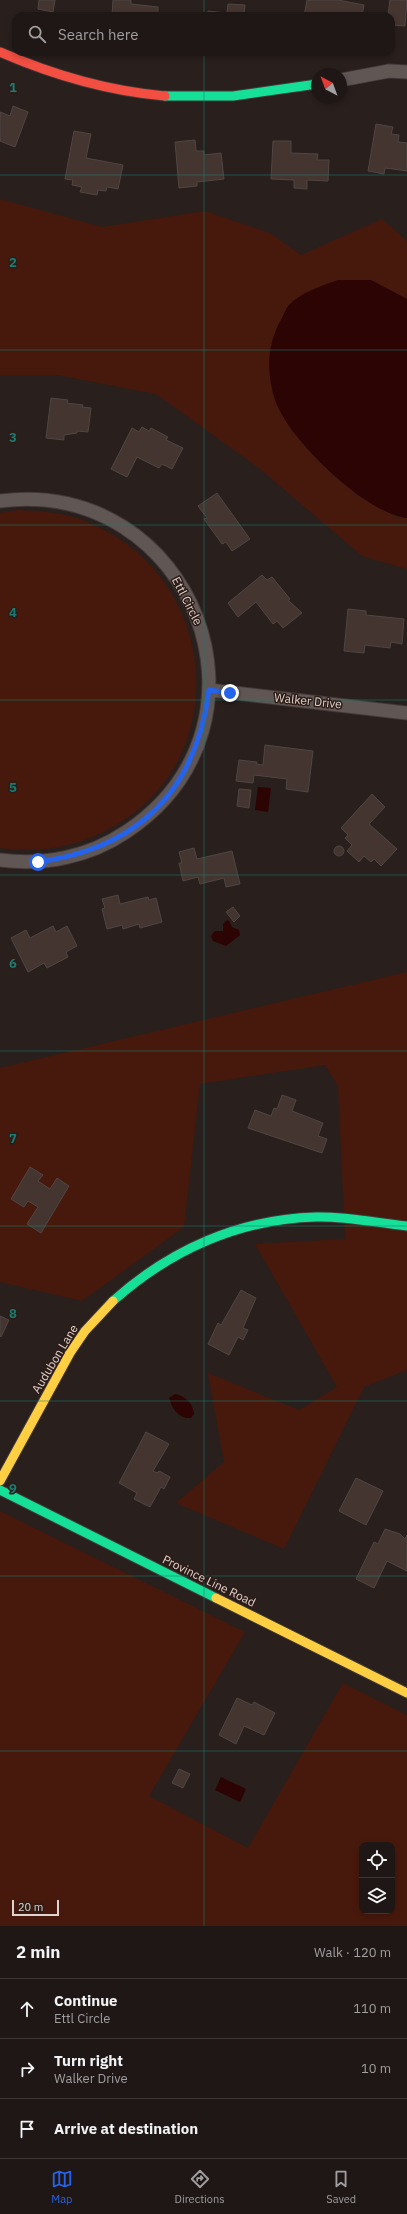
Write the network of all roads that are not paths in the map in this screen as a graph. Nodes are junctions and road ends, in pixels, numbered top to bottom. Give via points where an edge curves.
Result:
1 (0, 52) edge
2 (407, 72) edge
3 (347, 79) edge
4 (311, 85) edge
5 (0, 501) edge
6 (209, 690) junction
7 (407, 713) edge
8 (0, 860) edge
9 (407, 1226) edge
10 (0, 1481) edge
11 (0, 1490) edge
12 (407, 1693) edge

1 - 4 street via 54,74 141,94 222,97 262,94
2 - 3 street via 389,71
5 - 6 street, Ettl Circle via 44,499 69,504 122,525 145,542 182,586 195,612 203,636
6 - 7 street, Walker Drive
6 - 8 street, Ettl Circle via 203,724 188,766 156,809 136,826 118,838 67,858 38,862
9 - 10 street, Audubon Lane via 318,1217 282,1219 247,1225 218,1234 154,1266 108,1305 84,1332 67,1357
11 - 12 street, Province Line Road

